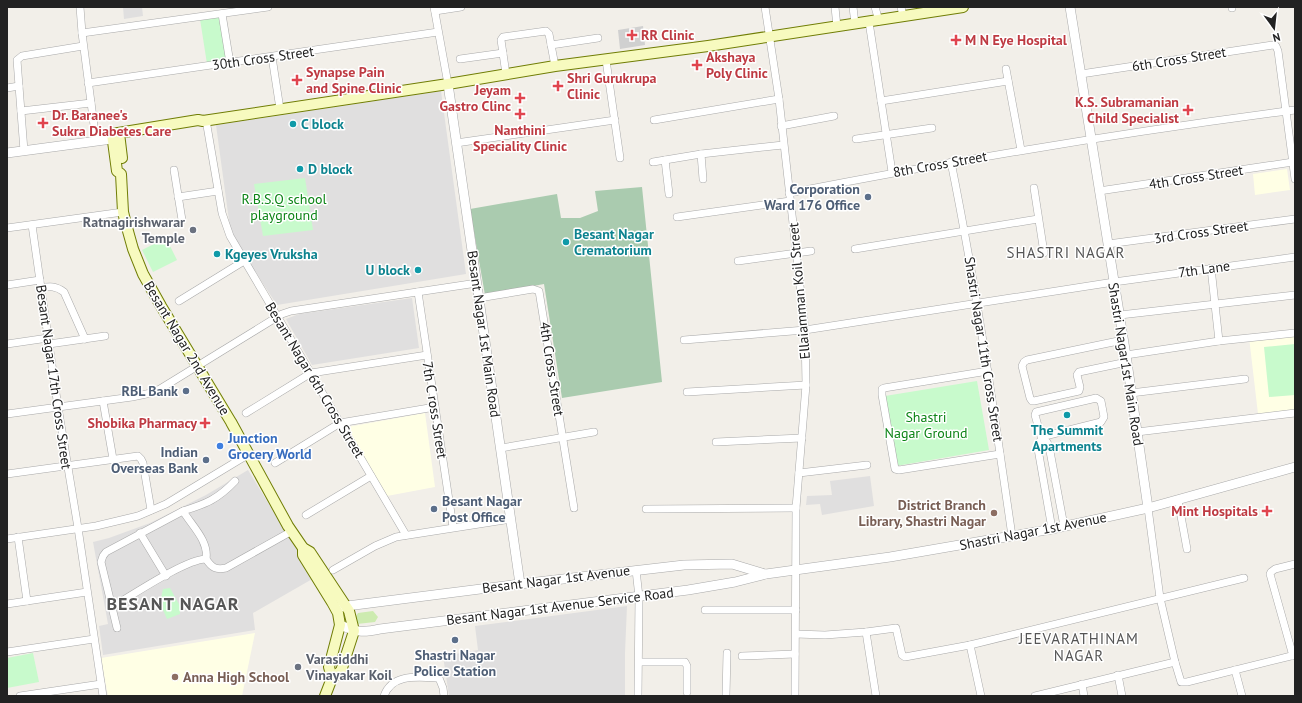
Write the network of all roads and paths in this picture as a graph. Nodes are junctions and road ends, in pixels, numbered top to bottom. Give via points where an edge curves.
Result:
1 (80, 7) edge
2 (268, 7) edge
3 (461, 7) edge
4 (765, 7) edge
5 (835, 7) edge
6 (853, 7) edge
7 (875, 7) edge
8 (963, 7) edge
9 (1070, 7) edge
10 (434, 9) edge
11 (902, 12) edge
12 (222, 14) junction
13 (874, 21) junction
14 (855, 24) junction
15 (837, 27) junction
16 (438, 32) junction
17 (82, 33) junction
18 (769, 37) junction
19 (598, 38) dead end
20 (552, 45) junction
21 (83, 46) junction
22 (502, 53) junction
23 (272, 57) junction
24 (460, 59) dead end
25 (606, 60) junction
26 (230, 63) junction
27 (555, 66) junction
28 (1006, 69) dead end
29 (506, 74) junction
30 (1081, 74) junction
31 (1008, 81) junction
32 (88, 83) junction
33 (448, 84) junction
34 (18, 86) junction
35 (7, 88) edge
36 (779, 99) junction
37 (881, 102) junction
38 (91, 103) junction
39 (280, 109) junction
40 (1295, 110) edge
41 (22, 111) junction
42 (1286, 111) junction
43 (834, 116) dead end
44 (204, 120) junction
45 (615, 120) junction
46 (654, 120) dead end
47 (781, 126) junction
48 (932, 128) dead end
49 (887, 135) junction
50 (116, 136) junction
51 (1292, 137) edge
52 (96, 138) junction
53 (856, 139) dead end
54 (1090, 139) junction
55 (456, 143) junction
56 (783, 145) junction
57 (24, 149) junction
58 (7, 150) edge
59 (1021, 150) junction
60 (7, 153) edge
61 (701, 154) junction
62 (620, 158) dead end
63 (665, 160) junction
64 (653, 162) dead end
65 (951, 162) junction
66 (1293, 162) junction
67 (174, 170) dead end
68 (892, 172) junction
69 (703, 179) dead end
70 (1295, 179) edge
71 (1034, 188) dead end
72 (218, 191) junction
73 (1099, 192) junction
74 (789, 193) junction
75 (669, 194) dead end
76 (178, 197) junction
77 (790, 201) junction
78 (123, 212) junction
79 (677, 217) dead end
80 (1038, 219) junction
81 (1295, 219) edge
82 (182, 220) dead end
83 (32, 225) junction
84 (7, 228) edge
85 (965, 231) junction
86 (1108, 244) junction
87 (855, 248) dead end
88 (811, 251) dead end
89 (1044, 253) dead end
90 (796, 254) junction
91 (1295, 257) edge
92 (244, 261) junction
93 (738, 261) dead end
94 (1211, 268) junction
95 (40, 280) junction
96 (1114, 282) junction
97 (477, 283) junction
98 (7, 285) edge
99 (41, 288) junction
100 (418, 292) junction
101 (1295, 295) edge
102 (479, 298) junction
103 (179, 301) dead end
104 (977, 303) junction
105 (1215, 303) junction
106 (1120, 315) junction
107 (277, 317) junction
108 (805, 330) junction
109 (1295, 333) edge
110 (105, 336) dead end
111 (85, 339) junction
112 (684, 340) dead end
113 (1124, 340) junction
114 (48, 341) junction
115 (1219, 341) junction
116 (7, 344) edge
117 (427, 355) junction
118 (1126, 359) junction
119 (198, 367) junction
120 (988, 371) junction
121 (310, 373) junction
122 (1245, 379) dead end
123 (806, 385) junction
124 (687, 392) dead end
125 (1131, 393) junction
126 (103, 401) junction
127 (58, 407) junction
128 (435, 407) junction
129 (246, 413) dead end
130 (1295, 413) edge
131 (7, 414) edge
132 (340, 423) junction
133 (594, 432) dead end
134 (1137, 432) junction
135 (563, 438) junction
136 (802, 438) junction
137 (1042, 439) junction
138 (716, 442) dead end
139 (501, 448) junction
140 (249, 454) junction
141 (1000, 454) junction
142 (113, 459) junction
143 (275, 463) dead end
144 (867, 465) dead end
145 (67, 466) junction
146 (1295, 467) edge
147 (799, 473) junction
148 (7, 474) edge
149 (371, 476) junction
150 (235, 481) dead end
151 (1178, 500) junction
152 (574, 508) dead end
153 (796, 508) junction
154 (1148, 508) junction
155 (646, 509) dead end
156 (151, 510) junction
157 (183, 511) junction
158 (306, 515) dead end
159 (511, 518) junction
160 (1064, 526) junction
161 (453, 527) junction
162 (78, 528) junction
163 (1052, 529) junction
164 (140, 533) junction
165 (287, 534) junction
166 (406, 535) junction
167 (1012, 536) junction
168 (18, 537) junction
169 (7, 539) edge
170 (303, 548) junction
171 (1188, 549) dead end
172 (206, 559) junction
173 (1295, 564) edge
174 (333, 570) dead end
175 (636, 570) junction
176 (795, 570) junction
177 (766, 574) junction
178 (166, 576) junction
179 (1244, 578) dead end
180 (520, 584) junction
181 (87, 592) junction
182 (639, 597) junction
183 (1160, 598) junction
184 (27, 601) junction
185 (7, 604) edge
186 (334, 604) junction
187 (346, 605) junction
188 (112, 607) junction
189 (705, 610) dead end
190 (796, 610) junction
191 (340, 625) junction
192 (117, 628) dead end
193 (354, 631) junction
194 (866, 632) junction
195 (796, 634) junction
196 (94, 639) junction
197 (970, 644) junction
198 (7, 652) edge
199 (727, 653) dead end
200 (795, 654) junction
201 (742, 656) dead end
202 (1294, 656) edge
203 (639, 662) junction
204 (1175, 662) junction
205 (1235, 670) junction
206 (1118, 675) junction
207 (332, 678) junction
208 (101, 684) junction
209 (1082, 684) junction
210 (687, 692) dead end
211 (20, 696) edge
212 (103, 696) edge
213 (325, 696) edge
214 (384, 696) edge
215 (444, 696) edge
216 (638, 696) edge
217 (726, 696) edge
218 (795, 696) edge
219 (876, 696) edge
220 (981, 696) edge
221 (1035, 696) edge
222 (1084, 696) edge
223 (1122, 696) edge
224 (1242, 696) edge

1 - 17 street
2 - 12 street
3 - 10 street
4 - 18 street, Ellaiamman Koil Street
5 - 15 street
6 - 14 street
7 - 13 street
8 - 11 main road
9 - 30 street, Shastri Nagar1st Main Road
10 - 16 street
11 - 13 main road
12 - 17 street
12 - 26 street
13 - 14 main road
13 - 37 street
14 - 15 main road
15 - 18 main road
16 - 23 street, 30th Cross Street
16 - 33 street
17 - 21 street
18 - 25 main road
18 - 36 street, Ellaiamman Koil Street
19 - 20 street
20 - 22 street via 546,31 502,37
20 - 27 street
21 - 32 street
21 - 34 street via 22,56 17,60
22 - 24 street
22 - 29 street
23 - 26 street, 30th Cross Street
23 - 39 street
25 - 27 main road
25 - 45 street
26 - 32 street, 30th Cross Street
27 - 29 main road
28 - 31 street
29 - 33 main road
30 - 42 street, 6th Cross Street via 1276,46
30 - 54 street, Shastri Nagar1st Main Road
31 - 37 street
31 - 59 street
32 - 38 street
33 - 39 main road
33 - 55 street, Besant Nagar 1st Main Road
34 - 35 street
34 - 41 street
36 - 46 street
36 - 47 street, Ellaiamman Koil Street
37 - 49 street
38 - 41 street
38 - 52 street
39 - 44 main road
40 - 42 street, 8th Cross Street
41 - 57 street
42 - 51 street
42 - 54 street, 8th Cross Street
43 - 47 street
44 - 50 main road
44 - 72 street, Besant Nagar 6th Cross Street
45 - 55 street
45 - 62 street
47 - 56 street, Ellaiamman Koil Street
48 - 49 street
49 - 53 street
49 - 68 street
50 - 52 street
50 - 78 main road, Besant Nagar 2nd Avenue via 123,170
51 - 66 street
52 - 57 street
54 - 59 street, 8th Cross Street
54 - 73 street, Shastri Nagar1st Main Road
55 - 97 street, Besant Nagar 1st Main Road
56 - 61 street
56 - 74 street, Ellaiamman Koil Street
57 - 58 street
57 - 60 street
59 - 65 street, 8th Cross Street
61 - 63 street
61 - 69 street
63 - 64 street
63 - 75 street
65 - 68 street, 8th Cross Street
65 - 85 street, Shastri Nagar 11th Cross Street
66 - 70 street
66 - 73 street, 4th Cross Street
67 - 76 street
68 - 74 street, 8th Cross Street
71 - 80 street
72 - 76 street
72 - 92 street, Besant Nagar 6th Cross Street via 225,224
73 - 86 street, Shastri Nagar1st Main Road
74 - 77 street, Ellaiamman Koil Street
76 - 82 street
77 - 79 street
77 - 90 street, Ellaiamman Koil Street
78 - 83 street
78 - 119 main road, Besant Nagar 2nd Avenue via 128,236 143,274
80 - 85 street
80 - 89 street
81 - 86 street, 3rd Cross Street
83 - 84 street
83 - 95 street, Besant Nagar 17th Cross Street
85 - 87 street
85 - 104 street, Shastri Nagar 11th Cross Street
86 - 96 street, Shastri Nagar1st Main Road
88 - 90 street
90 - 93 street
90 - 108 street, Ellaiamman Koil Street
91 - 94 street, 7th Lane
92 - 103 street
92 - 107 street, Besant Nagar 6th Cross Street
94 - 96 street, 7th Lane
94 - 105 street
95 - 98 street
95 - 99 street, Besant Nagar 17th Cross Street
96 - 104 street, 7th Lane
96 - 106 street, Shastri Nagar1st Main Road
97 - 100 street
97 - 102 street, Besant Nagar 1st Main Road
99 - 111 street via 54,287 64,292
99 - 114 street, Besant Nagar 17th Cross Street
100 - 107 street via 291,310
100 - 117 street, 7th C ross Street
101 - 105 street
102 - 135 street, 4th Cross Street via 533,289 539,291
102 - 139 street, Besant Nagar 1st Main Road
104 - 108 street, 7th Lane
104 - 120 street, Shastri Nagar 11th Cross Street
105 - 106 street
105 - 115 street
106 - 113 street, Shastri Nagar1st Main Road
107 - 119 street
107 - 121 street, Besant Nagar 6th Cross Street
108 - 112 street, 7th Lane
108 - 123 street, Ellaiamman Koil Street
109 - 115 street
110 - 111 street
111 - 114 street
113 - 118 street, Shastri Nagar1st Main Road
113 - 118 street via 1027,360 1022,366 1030,398 1034,401 1079,391 1079,372
114 - 116 street
114 - 127 street, Besant Nagar 17th Cross Street
115 - 118 street
117 - 121 street
117 - 128 street, 7th C ross Street
118 - 125 street, Shastri Nagar1st Main Road
119 - 126 street via 151,393
119 - 140 main road, Besant Nagar 2nd Avenue
120 - 141 street, Shastri Nagar 11th Cross Street
120 - 141 street via 882,389 882,395 895,469
121 - 129 street
121 - 132 street, Besant Nagar 6th Cross Street
122 - 125 street
123 - 124 street
123 - 136 street, Ellaiamman Koil Street
125 - 134 street, Shastri Nagar1st Main Road
126 - 127 street
126 - 142 street
127 - 131 street
127 - 145 street, Besant Nagar 17th Cross Street
128 - 132 street
128 - 161 street, 7th C ross Street
130 - 134 street
132 - 143 street
132 - 149 street, Besant Nagar 6th Cross Street
133 - 135 street
134 - 154 street, Shastri Nagar1st Main Road
135 - 139 street
135 - 152 street, 4th Cross Street
136 - 138 street
136 - 147 street, Ellaiamman Koil Street
137 - 137 street via 1036,412 1096,398 1101,401 1104,417 1101,422
137 - 160 street via 1049,446
137 - 163 street via 1038,449
139 - 159 street, Besant Nagar 1st Main Road
140 - 156 street via 166,504
140 - 165 main road, Besant Nagar 2nd Avenue
141 - 167 street, Shastri Nagar 11th Cross Street
142 - 145 street
142 - 156 street via 135,456 141,459
144 - 147 street
145 - 148 street
145 - 162 street, Besant Nagar 17th Cross Street
146 - 151 street, Shastri Nagar 1st Avenue
147 - 153 street, Ellaiamman Koil Street
149 - 158 street
149 - 166 street, Besant Nagar 6th Cross Street
150 - 157 street via 211,501
151 - 154 street, Shastri Nagar 1st Avenue
151 - 171 street
153 - 155 street
153 - 176 street, Ellaiamman Koil Street
154 - 160 street, Shastri Nagar 1st Avenue
154 - 183 street
156 - 162 street via 123,520
157 - 164 street
157 - 172 street via 204,544
159 - 161 street
159 - 180 street, Besant Nagar 1st Main Road
160 - 163 street, Shastri Nagar 1st Avenue
161 - 166 street
162 - 168 street
162 - 181 street, Besant Nagar 17th Cross Street
163 - 167 street, Shastri Nagar 1st Avenue
164 - 178 street
164 - 188 street via 103,556 101,562
165 - 170 main road, Besant Nagar 2nd Avenue
165 - 172 street via 226,568 216,569
166 - 174 street via 375,546
167 - 176 street, Shastri Nagar 1st Avenue
168 - 169 street
168 - 184 street
170 - 186 main road via 303,555
170 - 187 main road via 310,552
172 - 178 street via 199,559
173 - 202 street via 1270,572
175 - 177 street, Besant Nagar 1st Avenue via 732,564
175 - 180 street, Besant Nagar 1st Avenue
175 - 182 street
176 - 177 street, Shastri Nagar 1st Avenue
176 - 190 street, Ellaiamman Koil Street
177 - 182 street, Besant Nagar 1st Avenue Service Road via 735,582
178 - 188 street
179 - 183 street
180 - 187 street, Besant Nagar 1st Avenue
181 - 184 street
181 - 196 street, Besant Nagar 17th Cross Street
182 - 193 street, Besant Nagar 1st Avenue Service Road via 380,628 366,632
182 - 203 street
183 - 197 street
183 - 204 street
184 - 185 street
186 - 187 street, Besant Nagar 1st Avenue
186 - 191 main road
187 - 193 main road
188 - 192 street
189 - 190 street
190 - 195 street, Ellaiamman Koil Street
191 - 193 street
191 - 207 main road via 329,667
193 - 207 main road via 341,671
194 - 195 street
194 - 197 street via 896,628 903,657
194 - 219 street
195 - 200 street, Ellaiamman Koil Street
196 - 198 street
196 - 208 street, Besant Nagar 17th Cross Street
197 - 220 street
199 - 217 street
200 - 201 street
200 - 218 street, Ellaiamman Koil Street
202 - 205 street
203 - 210 street via 685,662
203 - 216 street
204 - 205 street via 1181,682
204 - 206 street
205 - 224 street
206 - 209 street
206 - 223 street
207 - 213 main road
208 - 211 street
208 - 212 street, Besant Nagar 17th Cross Street
209 - 221 street
209 - 222 street
214 - 215 street via 392,683 409,677 438,678

